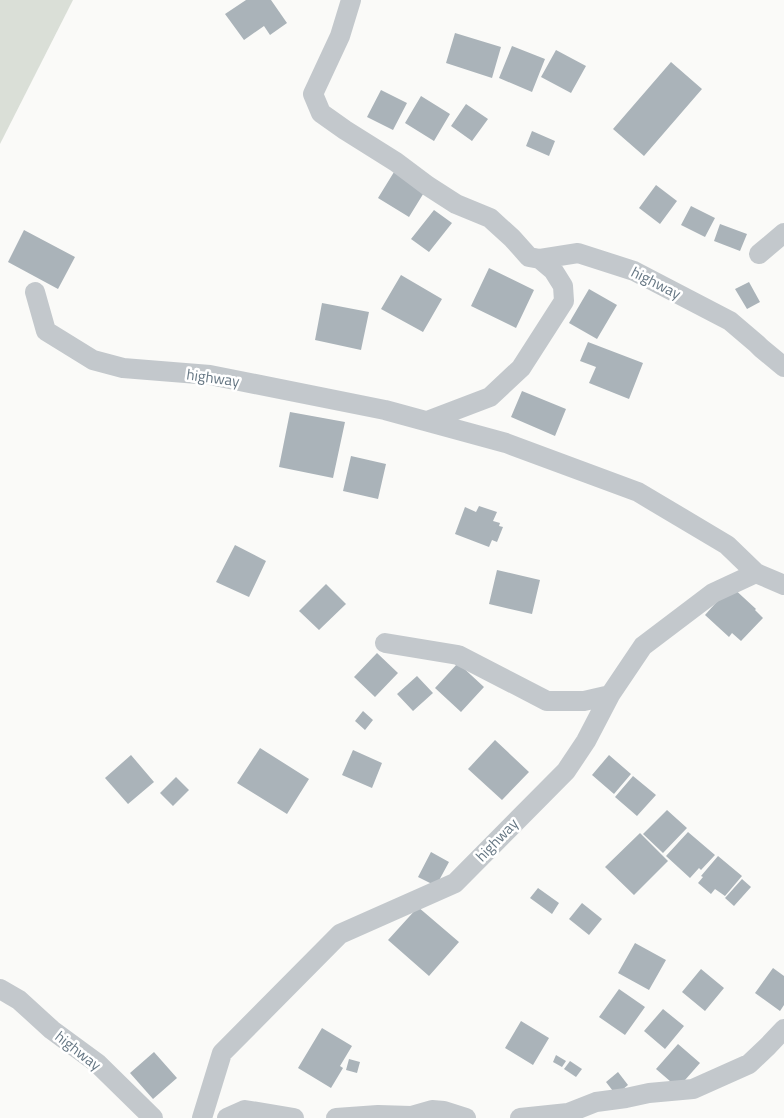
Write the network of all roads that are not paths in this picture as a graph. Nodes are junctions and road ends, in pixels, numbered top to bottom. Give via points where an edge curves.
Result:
1 (352, 0) edge
2 (784, 232) edge
3 (784, 250) edge
4 (540, 259) junction
5 (35, 292) dead end
6 (784, 366) edge
7 (427, 421) junction
8 (756, 573) junction
9 (784, 585) edge
10 (385, 643) dead end
11 (610, 695) junction
12 (0, 989) edge
13 (784, 1029) edge
14 (572, 1115) edge
15 (152, 1118) edge
16 (202, 1118) edge
17 (227, 1118) edge
18 (294, 1118) edge
19 (336, 1118) edge
20 (466, 1118) edge
21 (520, 1118) edge

1 - 4 street via 340,36 313,94 321,113 456,204 490,218 529,257
2 - 3 street via 759,253
4 - 6 street, highway via 578,253 634,271 730,321
4 - 7 street via 553,270 562,286 564,300 522,368 490,397
5 - 7 street, highway via 46,331 92,360 123,368 210,375
7 - 8 street, highway via 506,443 638,492 727,545
8 - 9 street, highway
8 - 11 street, highway via 713,592 643,646
10 - 11 street via 458,654 547,701 584,701
11 - 16 street, highway via 566,771 455,883 340,934 222,1053
12 - 15 street, highway via 19,1000 52,1030 97,1063
13 - 14 street via 749,1064 693,1089 596,1102
14 - 21 street
17 - 18 street via 245,1110
19 - 20 street via 411,1116 432,1110

